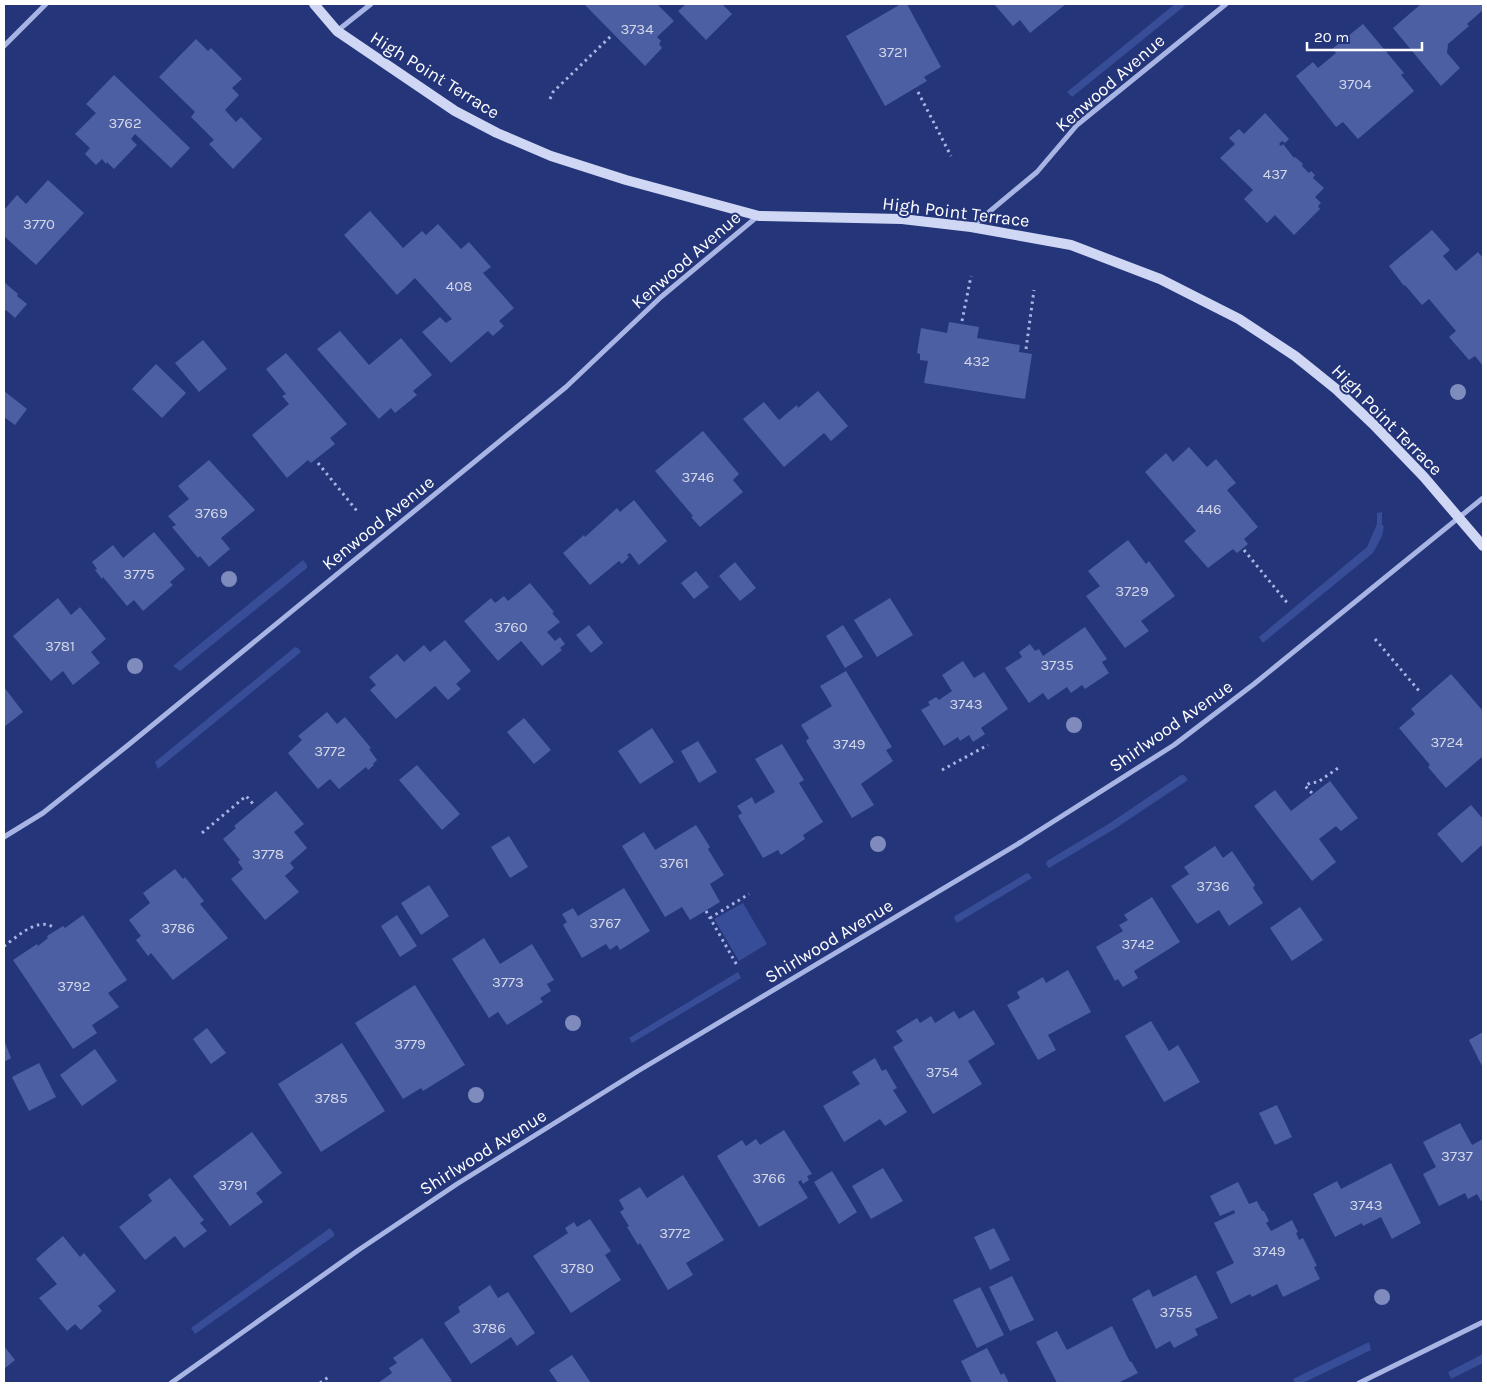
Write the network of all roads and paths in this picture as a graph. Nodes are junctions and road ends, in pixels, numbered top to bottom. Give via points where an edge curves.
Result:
1 (46, 4) edge
2 (314, 4) edge
3 (371, 4) edge
4 (1226, 4) edge
5 (337, 31) junction
6 (612, 36) dead end
7 (4, 46) edge
8 (918, 92) dead end
9 (550, 99) dead end
10 (951, 156) dead end
11 (759, 216) junction
12 (971, 226) junction
13 (971, 276) dead end
14 (1034, 290) dead end
15 (962, 321) dead end
16 (1026, 349) dead end
17 (318, 463) dead end
18 (1483, 498) edge
19 (357, 512) dead end
20 (1459, 518) junction
21 (1483, 546) edge
22 (1244, 550) dead end
23 (1288, 605) dead end
24 (1375, 639) dead end
25 (1420, 692) dead end
26 (988, 745) dead end
27 (1341, 766) dead end
28 (942, 770) dead end
29 (1312, 793) dead end
30 (255, 806) dead end
31 (202, 833) dead end
32 (4, 837) edge
33 (749, 894) dead end
34 (706, 912) dead end
35 (710, 918) junction
36 (53, 927) dead end
37 (4, 946) edge
38 (738, 967) dead end
39 (1483, 1322) edge
40 (330, 1376) dead end
41 (171, 1383) edge
42 (320, 1383) edge
43 (1359, 1383) edge

1 - 7 street
2 - 5 street, High Point Terrace
3 - 5 street
4 - 12 street, Kenwood Avenue via 1077,125 1037,172
5 - 11 street, High Point Terrace via 455,111 498,133 551,156 626,180
6 - 9 path
8 - 10 path
11 - 12 street, High Point Terrace via 902,219
11 - 32 street, Kenwood Avenue via 661,296 566,387 128,746 43,813
12 - 20 street, High Point Terrace via 1087,250 1160,279 1239,320 1294,356 1336,389 1374,424
13 - 15 path
14 - 16 path
17 - 19 path
18 - 20 street, Shirlwood Avenue
20 - 21 street, High Point Terrace
20 - 41 street, Shirlwood Avenue via 1247,690 1166,750 1021,842 638,1071 457,1184
22 - 23 path
24 - 25 path
26 - 28 path
27 - 29 path via 1318,782 1305,786
30 - 31 path via 246,796
33 - 35 path
34 - 35 path
35 - 38 path
36 - 37 path via 41,923
39 - 43 street
40 - 42 path

